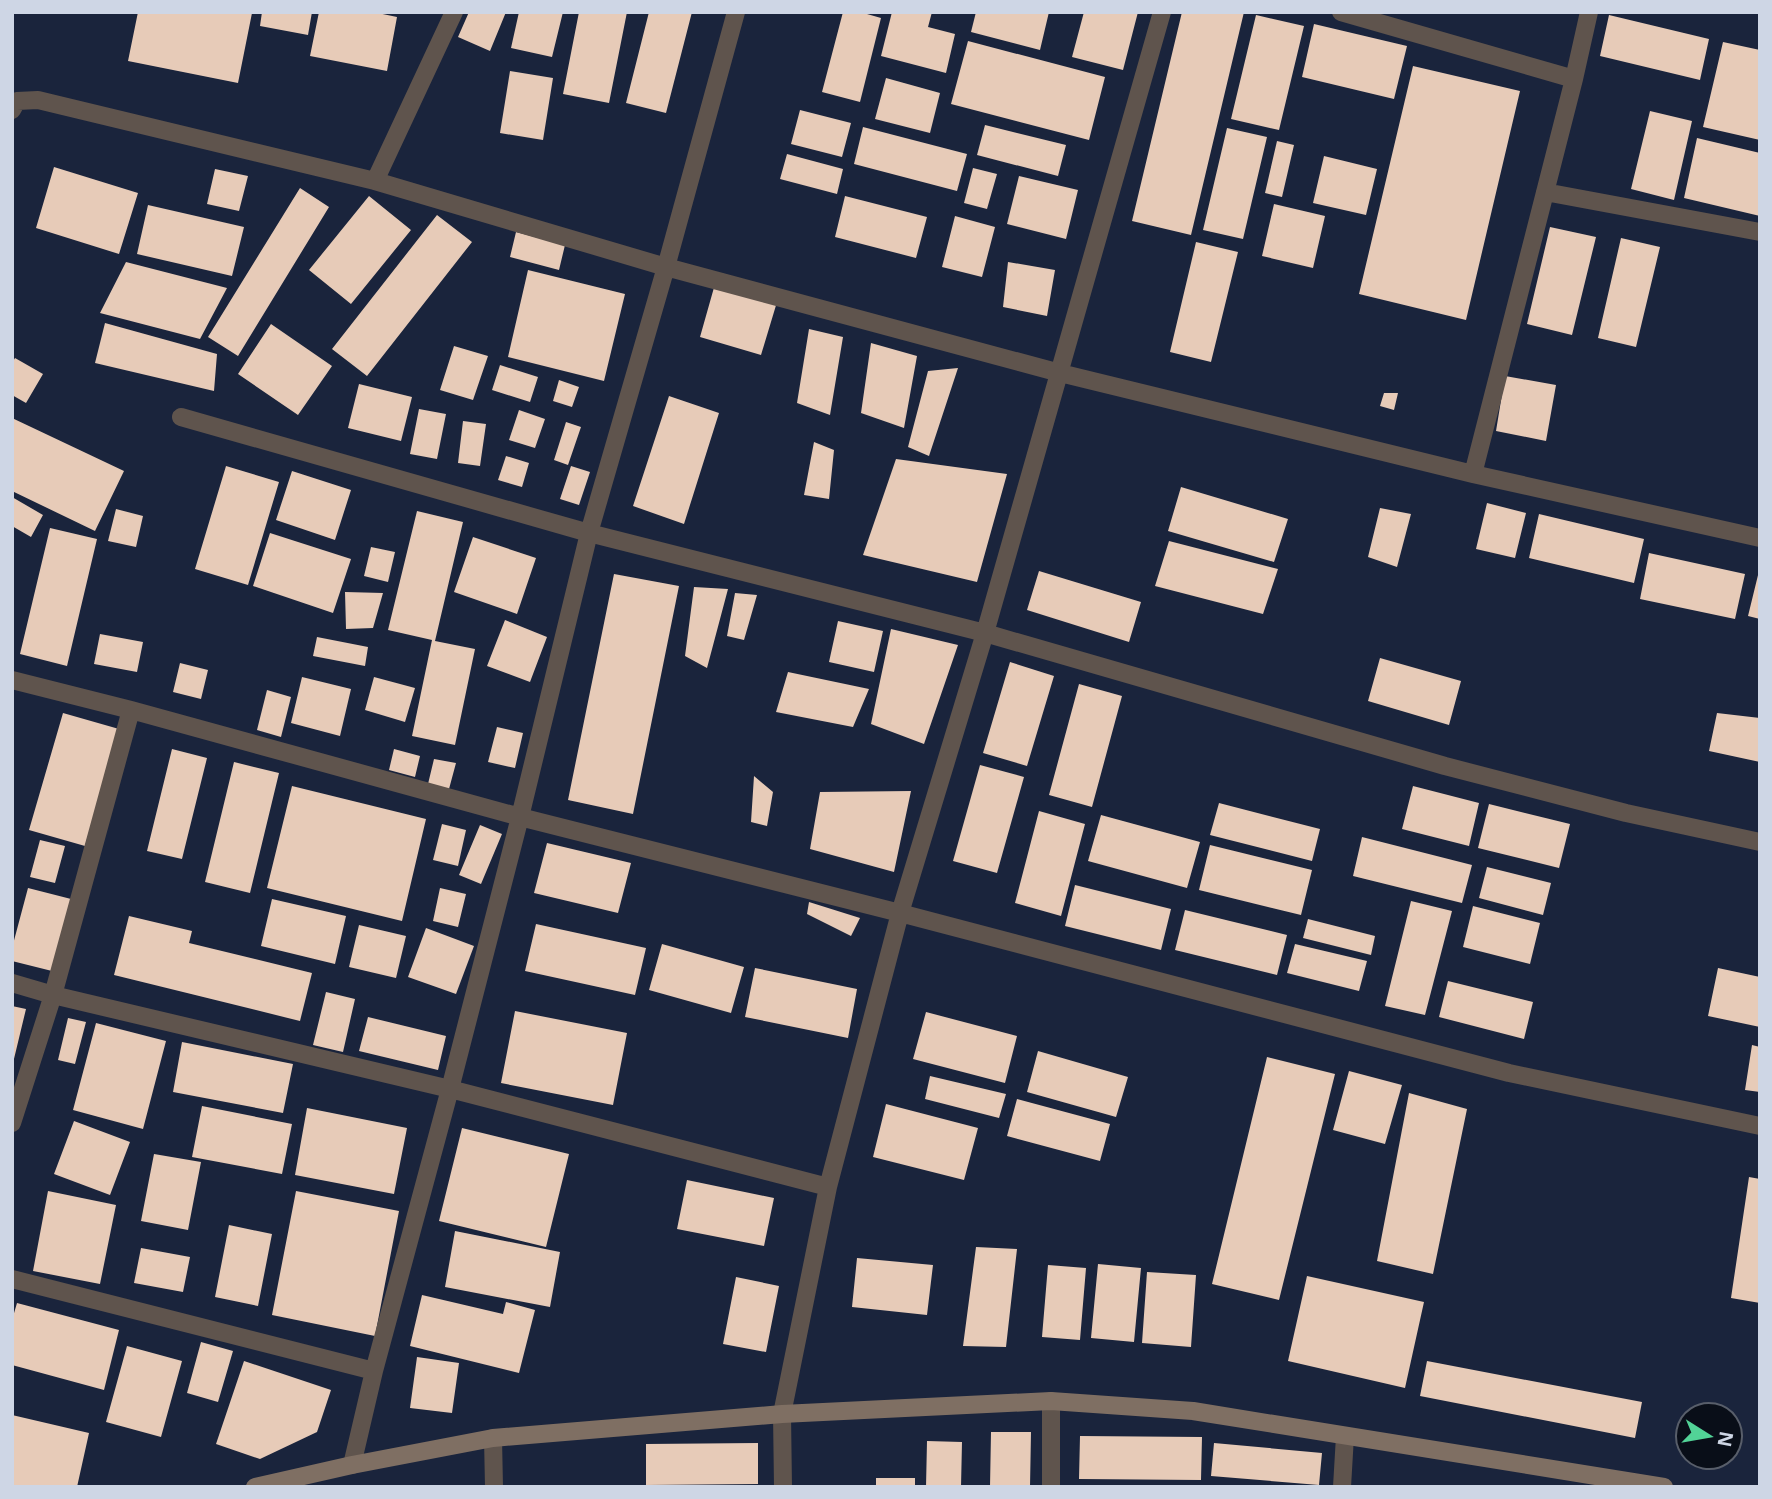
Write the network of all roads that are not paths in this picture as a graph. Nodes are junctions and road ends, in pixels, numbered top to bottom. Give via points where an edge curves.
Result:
1 (454, 12) edge
2 (736, 12) edge
3 (1162, 12) edge
4 (1341, 12) edge
5 (1589, 12) edge
6 (1574, 79) junction
7 (12, 110) edge
8 (375, 181) junction
9 (1545, 192) junction
10 (1760, 232) edge
11 (666, 268) junction
12 (1060, 373) junction
13 (181, 417) dead end
14 (1473, 474) junction
15 (589, 533) junction
16 (1760, 538) edge
17 (985, 633) junction
18 (12, 680) edge
19 (131, 710) junction
20 (520, 817) junction
21 (1760, 842) edge
22 (900, 913) junction
23 (12, 983) edge
24 (52, 995) junction
25 (450, 1089) junction
26 (12, 1123) edge
27 (1760, 1126) edge
28 (828, 1186) junction
29 (12, 1279) edge
30 (374, 1371) junction
31 (1051, 1401) junction
32 (782, 1414) junction
33 (1345, 1436) junction
34 (493, 1438) junction
35 (352, 1465) junction
36 (255, 1487) edge
37 (494, 1487) edge
38 (783, 1487) edge
39 (1051, 1487) edge
40 (1342, 1487) edge
41 (1664, 1487) edge

1 - 8 street
2 - 11 street
3 - 12 street
4 - 6 street
5 - 6 street
6 - 9 street
7 - 8 street via 17,101 38,100
8 - 11 street
9 - 10 street
9 - 14 street
11 - 12 street
11 - 15 street
12 - 14 street
12 - 17 street
13 - 15 street
14 - 16 street
15 - 17 street
15 - 20 street
17 - 21 street via 1444,766
17 - 22 street
18 - 19 street
19 - 20 street
19 - 24 street
20 - 22 street
20 - 25 street
22 - 27 street via 1509,1073
22 - 28 street
23 - 24 street
24 - 25 street
24 - 26 street
25 - 28 street
25 - 30 street
28 - 32 street
29 - 30 street
30 - 35 street
31 - 32 street
31 - 33 street via 1193,1411
31 - 39 street
32 - 34 street
32 - 38 street
33 - 40 street
33 - 41 street
34 - 35 street
34 - 37 street
35 - 36 street

